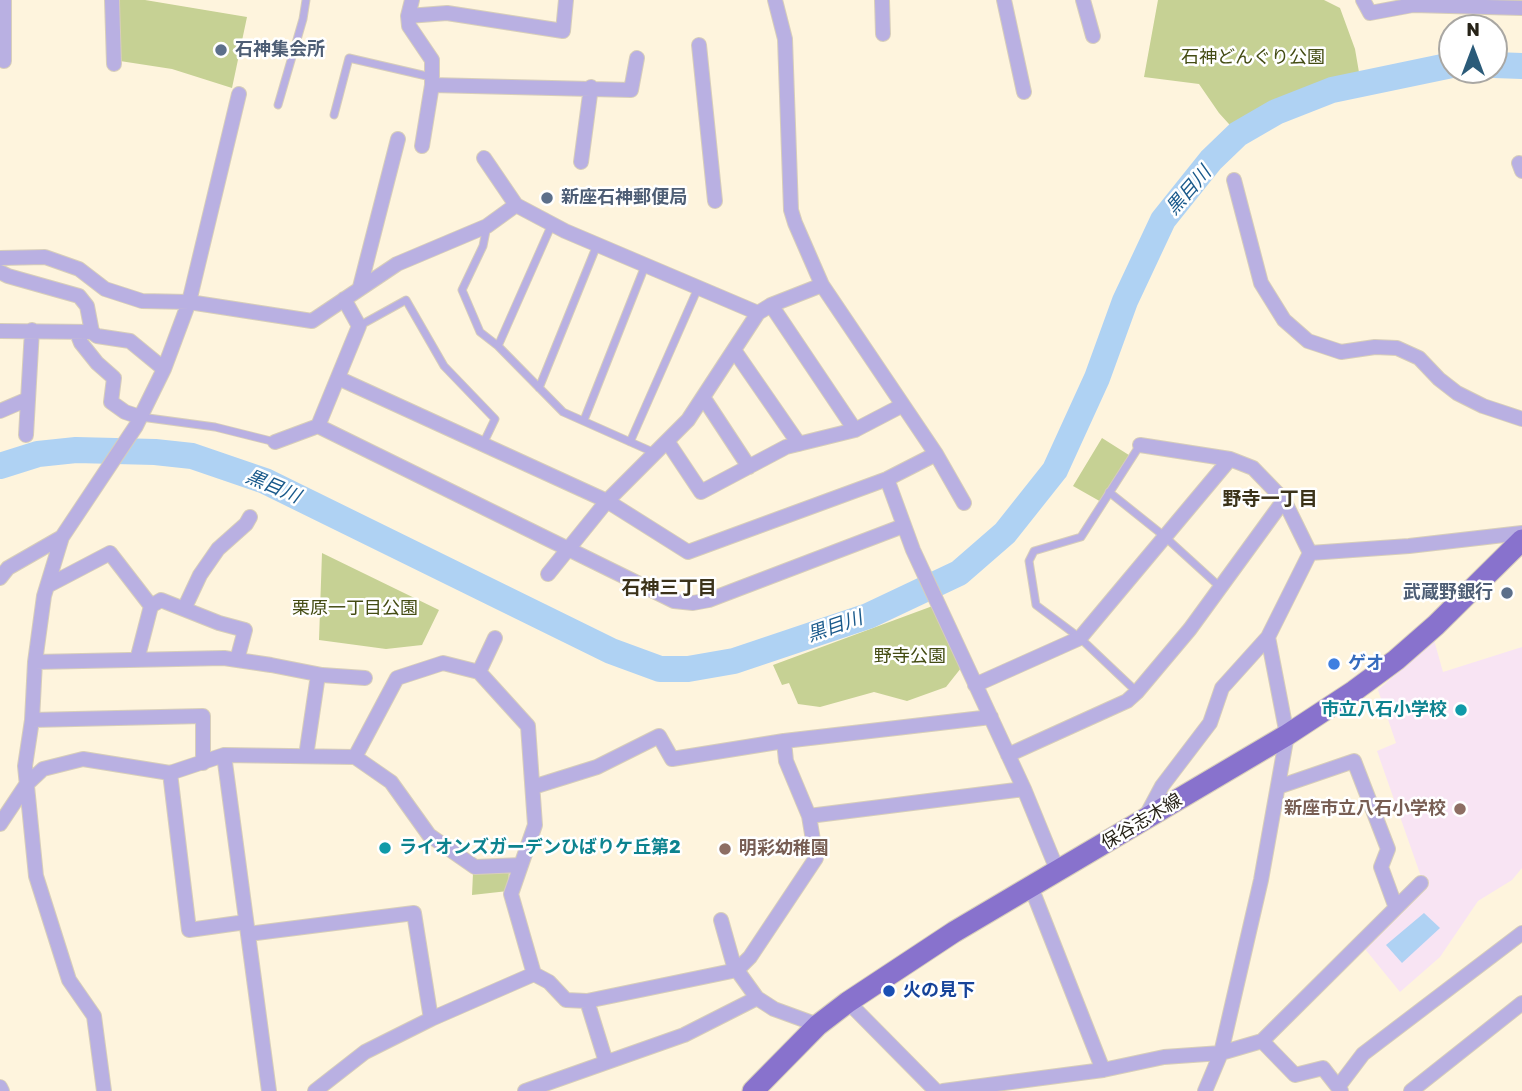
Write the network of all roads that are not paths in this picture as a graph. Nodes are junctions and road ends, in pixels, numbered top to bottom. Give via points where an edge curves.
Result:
1 (4, 0) edge
2 (112, 0) edge
3 (306, 0) edge
4 (412, 0) edge
5 (566, 0) edge
6 (775, 0) edge
7 (882, 0) edge
8 (1004, 0) edge
9 (1083, 0) edge
10 (1363, 0) edge
11 (1521, 6) edge
12 (408, 16) junction
13 (883, 34) dead end
14 (1093, 36) dead end
15 (699, 45) dead end
16 (637, 58) dead end
17 (4, 61) dead end
18 (114, 64) dead end
19 (432, 81) junction
20 (591, 87) junction
21 (1024, 92) dead end
22 (239, 94) dead end
23 (278, 105) dead end
24 (334, 115) dead end
25 (398, 139) dead end
26 (422, 146) dead end
27 (484, 158) dead end
28 (581, 162) dead end
29 (1234, 180) dead end
30 (715, 201) dead end
31 (516, 205) junction
32 (552, 224) junction
33 (487, 226) junction
34 (597, 245) junction
35 (0, 257) edge
36 (646, 265) junction
37 (0, 272) edge
38 (822, 285) junction
39 (360, 287) junction
40 (698, 288) junction
41 (344, 299) junction
42 (189, 302) junction
43 (764, 309) junction
44 (359, 326) junction
45 (32, 330) junction
46 (0, 331) edge
47 (77, 332) junction
48 (92, 332) junction
49 (498, 346) junction
50 (734, 350) junction
51 (164, 369) junction
52 (338, 378) junction
53 (539, 388) junction
54 (703, 397) junction
55 (28, 399) junction
56 (903, 405) junction
57 (0, 411) edge
58 (1522, 419) edge
59 (584, 420) junction
60 (138, 421) junction
61 (318, 426) junction
62 (855, 430) junction
63 (26, 435) dead end
64 (667, 441) junction
65 (275, 442) joint
66 (630, 442) junction
67 (482, 444) junction
68 (799, 444) junction
69 (1140, 444) joint
70 (656, 453) junction
71 (936, 454) junction
72 (1230, 459) junction
73 (749, 467) junction
74 (887, 479) junction
75 (1110, 492) junction
76 (1284, 500) junction
77 (607, 501) junction
78 (964, 503) dead end
79 (250, 517) dead end
80 (903, 526) junction
81 (1522, 533) edge
82 (1164, 536) junction
83 (62, 537) junction
84 (1522, 540) edge
85 (568, 548) junction
86 (1310, 553) junction
87 (548, 574) dead end
88 (0, 578) edge
89 (49, 585) junction
90 (1221, 587) junction
91 (151, 606) junction
92 (184, 609) junction
93 (1268, 637) junction
94 (495, 638) dead end
95 (1080, 638) junction
96 (137, 660) junction
97 (237, 660) junction
98 (35, 662) junction
99 (479, 672) junction
100 (318, 675) junction
101 (365, 678) dead end
102 (975, 685) junction
103 (1137, 692) junction
104 (990, 718) junction
105 (32, 720) junction
106 (1287, 735) junction
107 (784, 741) junction
108 (224, 755) junction
109 (1008, 755) junction
110 (306, 756) junction
111 (355, 757) junction
112 (203, 763) junction
113 (170, 773) junction
114 (26, 785) junction
115 (533, 787) junction
116 (1278, 787) junction
117 (1024, 789) junction
118 (809, 816) junction
119 (1143, 821) junction
120 (0, 824) edge
121 (521, 865) junction
122 (1058, 872) junction
123 (1421, 883) dead end
124 (1031, 887) junction
125 (1396, 908) junction
126 (721, 920) dead end
127 (247, 928) junction
128 (1521, 935) edge
129 (737, 970) junction
130 (534, 974) junction
131 (757, 998) junction
132 (587, 1000) junction
133 (848, 1002) junction
134 (1522, 1003) edge
135 (431, 1019) junction
136 (818, 1025) junction
137 (1262, 1041) junction
138 (1222, 1053) junction
139 (606, 1062) junction
140 (1103, 1070) junction
141 (1339, 1089) edge
142 (104, 1091) edge
143 (269, 1091) edge
144 (315, 1091) edge
145 (525, 1091) edge
146 (753, 1091) edge
147 (936, 1091) edge
148 (943, 1091) edge
149 (1205, 1091) edge
150 (1411, 1091) edge

1 - 17 street
2 - 18 street
3 - 23 lane
4 - 12 street
5 - 12 street via 563,31 447,13
6 - 38 street via 785,39 791,210
7 - 13 street
8 - 21 street
9 - 14 street
10 - 11 street via 1370,13 1413,5
12 - 19 street via 409,26 432,60
15 - 30 street
16 - 20 street via 631,90
19 - 20 street
19 - 24 lane via 349,58
19 - 26 street
20 - 28 street
22 - 42 street
25 - 39 street
27 - 31 street
29 - 58 street via 1261,283 1284,320 1308,341 1342,352 1397,348 1419,358 1457,393
31 - 32 street
31 - 33 street
32 - 34 street
32 - 49 lane
33 - 39 street via 397,264
33 - 49 lane via 483,246 462,290 480,332
34 - 36 street
34 - 53 lane
35 - 42 street via 45,257 79,269 105,289 142,301
36 - 40 street
36 - 59 lane
37 - 48 street via 79,296 87,306
38 - 43 street
38 - 56 street
39 - 41 street
40 - 43 street
40 - 66 lane
41 - 42 street via 312,321
41 - 44 street
42 - 51 street
43 - 50 street
43 - 62 street
44 - 52 street
44 - 67 lane via 406,300 444,366 495,419
45 - 46 street
45 - 47 street
45 - 55 street
47 - 48 street
47 - 60 street via 97,363 114,378 111,402
48 - 51 street via 130,341
49 - 53 lane
50 - 54 street
50 - 68 street
51 - 60 street
52 - 61 street
52 - 67 street
53 - 59 lane via 563,411
54 - 64 street
54 - 73 street
55 - 57 street
55 - 63 street
56 - 62 street
56 - 71 street
59 - 66 lane
60 - 65 lane via 215,428
60 - 83 street
61 - 65 street
61 - 85 street
62 - 68 street
64 - 70 street
64 - 73 street via 701,492
66 - 70 lane
67 - 77 street
68 - 73 street
69 - 72 street
69 - 75 lane
70 - 77 street
71 - 74 street
71 - 78 street
72 - 76 street via 1253,468
72 - 82 street
74 - 77 street via 688,552
74 - 80 street
75 - 82 lane
75 - 95 lane via 1081,537 1034,551 1028,561 1036,605
76 - 86 street
76 - 90 street
77 - 85 street
79 - 92 street via 218,549
80 - 85 street via 693,604 674,601
80 - 102 street
81 - 86 street
82 - 90 lane
82 - 95 street
83 - 88 street via 8,568
83 - 89 street
84 - 106 main road, 保谷志木線 via 1396,660
85 - 87 street
86 - 93 street
89 - 91 street via 110,553
89 - 98 street
90 - 103 street
91 - 92 street via 161,600
91 - 96 street
92 - 97 street via 245,630
93 - 106 street
93 - 119 street via 1222,688 1210,723 1162,786
94 - 99 street
95 - 102 street
95 - 103 lane
96 - 97 street
96 - 98 street
97 - 100 street
98 - 105 street
99 - 111 street via 443,663 397,678
99 - 115 street via 528,726
100 - 101 street
100 - 110 street
102 - 104 street
103 - 109 street via 1127,701
104 - 107 street
104 - 109 street
105 - 112 street via 203,716
105 - 114 street
106 - 116 street
106 - 119 main road, 保谷志木線
107 - 115 street via 673,759 659,736 597,767
107 - 118 street via 786,761
108 - 110 street
108 - 112 street
108 - 127 street
109 - 117 street
110 - 111 street
111 - 121 street via 391,782 429,835 475,867
112 - 113 street
113 - 114 street via 83,758 43,769
113 - 127 street via 189,930
114 - 120 street
114 - 142 street via 36,876 69,980 94,1016
115 - 121 street via 535,825
116 - 125 street via 1354,761 1388,849 1381,867
116 - 138 street
117 - 118 street
117 - 122 street
118 - 129 street via 816,858
119 - 122 main road, 保谷志木線
121 - 130 street via 511,894
122 - 124 main road, 保谷志木線
123 - 125 street
124 - 133 main road, 保谷志木線
124 - 140 street
125 - 137 street
126 - 129 street
127 - 135 street via 414,913
127 - 143 street
128 - 141 street via 1363,1054
129 - 131 street
129 - 132 street
130 - 132 street via 566,1000
130 - 135 street
131 - 136 street
131 - 139 street via 684,1035
132 - 139 street
133 - 136 main road, 保谷志木線
133 - 147 street
134 - 150 street
135 - 144 street via 365,1052
136 - 146 main road, 保谷志木線
137 - 138 street
137 - 141 street via 1295,1075 1323,1068
138 - 140 street via 1164,1056
138 - 149 street
139 - 145 street
140 - 148 street

